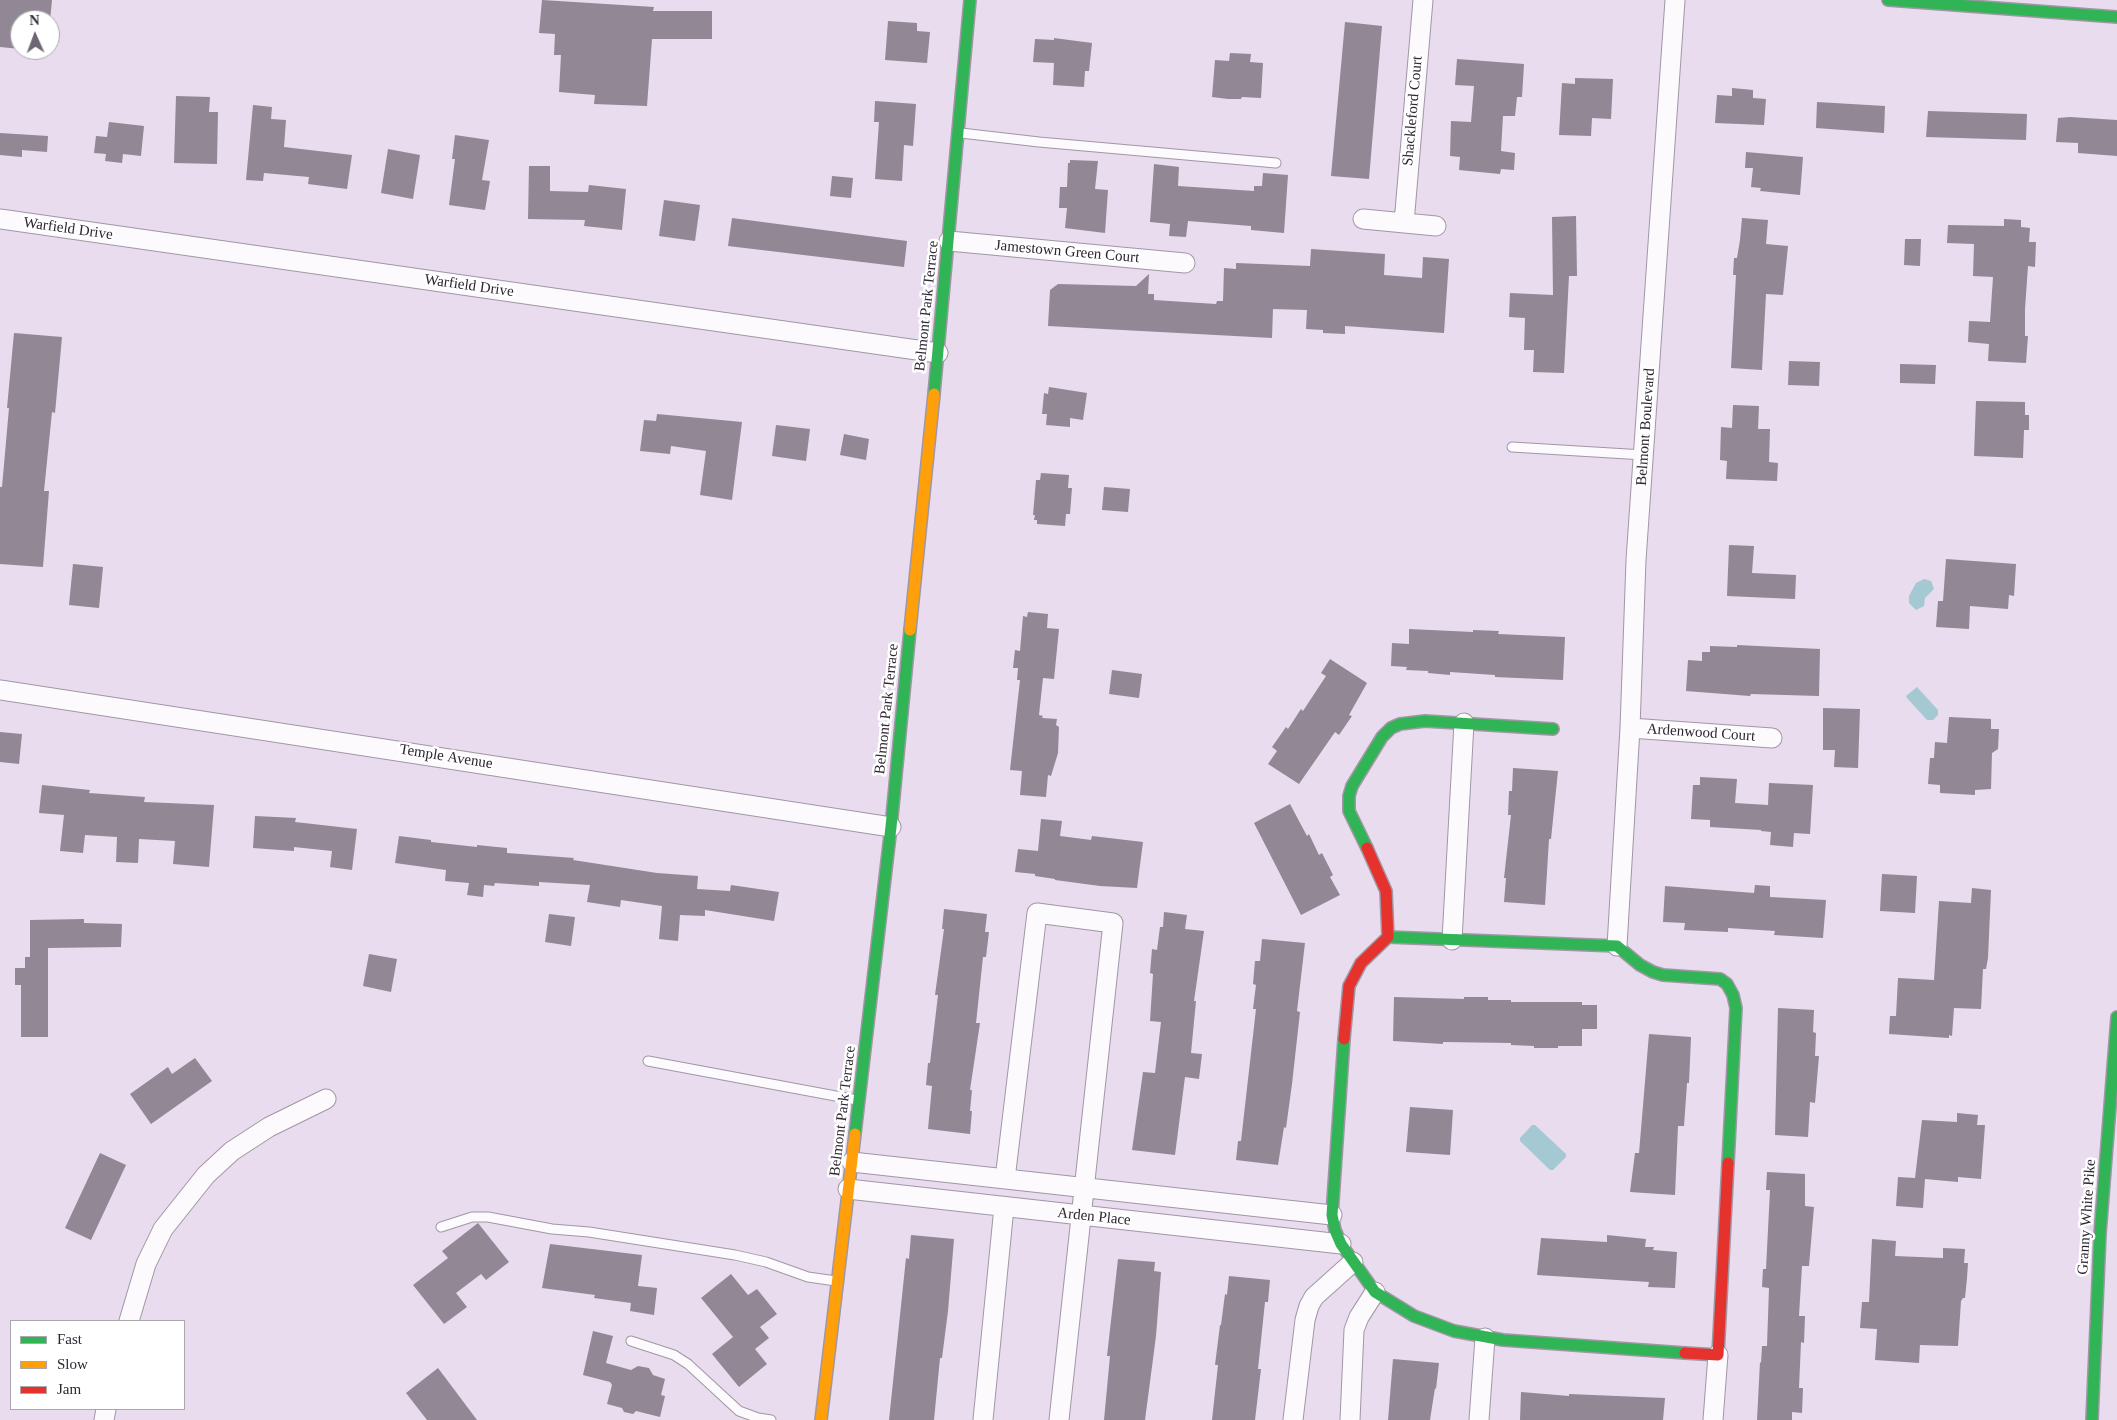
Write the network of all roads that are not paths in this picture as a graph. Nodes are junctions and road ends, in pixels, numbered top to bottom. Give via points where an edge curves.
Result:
1 (970, 0) edge
2 (1423, 0) edge
3 (1675, 0) edge
4 (1888, 0) edge
5 (2117, 18) edge
6 (958, 132) junction
7 (1276, 163) dead end
8 (0, 219) edge
9 (1363, 219) dead end
10 (1404, 223) junction
11 (1436, 226) dead end
12 (949, 241) junction
13 (1185, 263) dead end
14 (938, 354) junction
15 (1512, 447) dead end
16 (1644, 455) junction
17 (0, 690) edge
18 (1464, 723) junction
19 (1630, 728) junction
20 (1553, 730) dead end
21 (1772, 738) dead end
22 (891, 827) junction
23 (1388, 937) junction
24 (1452, 940) junction
25 (1617, 946) junction
26 (2117, 1022) edge
27 (648, 1061) dead end
28 (326, 1099) dead end
29 (860, 1100) junction
30 (852, 1162) junction
31 (1005, 1179) junction
32 (1083, 1188) junction
33 (848, 1189) junction
34 (1004, 1207) junction
35 (1080, 1215) junction
36 (1332, 1215) junction
37 (441, 1227) dead end
38 (1341, 1244) junction
39 (1353, 1262) junction
40 (837, 1281) junction
41 (1375, 1292) junction
42 (129, 1320) edge
43 (1485, 1338) junction
44 (632, 1341) dead end
45 (1718, 1355) junction
46 (771, 1420) edge
47 (821, 1420) edge
48 (983, 1420) edge
49 (1059, 1420) edge
50 (1292, 1420) edge
51 (1350, 1420) edge
52 (1479, 1420) edge
53 (1713, 1420) edge
54 (2092, 1420) edge

1 - 6 street, Belmont Park Terrace
2 - 10 street, Shackleford Court
3 - 16 street, Belmont Boulevard
4 - 5 street
6 - 7 lane
6 - 12 street, Belmont Park Terrace
8 - 14 street, Warfield Drive
9 - 10 street
10 - 11 street
12 - 13 street, Jamestown Green Court
12 - 14 street, Belmont Park Terrace
14 - 22 street, Belmont Park Terrace
15 - 16 lane
16 - 19 street, Belmont Boulevard via 1636,560
17 - 22 street, Temple Avenue
18 - 20 street
18 - 23 street via 1411,721 1391,728 1352,786 1349,811 1386,891
18 - 24 street
19 - 21 street, Ardenwood Court
19 - 25 street, Belmont Boulevard
22 - 29 street, Belmont Park Terrace
23 - 24 street
23 - 36 street via 1361,963 1350,986
24 - 25 street
25 - 45 street via 1653,972 1720,979 1728,984 1736,1008
26 - 54 street, Granny White Pike via 2100,1244
27 - 29 lane
28 - 42 street via 269,1127 232,1151 206,1175 163,1229 146,1264
29 - 30 street, Belmont Park Terrace
30 - 31 street, Arden Place
30 - 33 street, Belmont Park Terrace
31 - 32 street, Arden Place
31 - 32 street via 1038,913 1113,923
32 - 35 street
32 - 36 street, Arden Place
33 - 34 street, Arden Place
33 - 40 street, Belmont Park Terrace
34 - 35 street, Arden Place
34 - 48 street
35 - 38 street, Arden Place
35 - 49 street
36 - 38 street
37 - 40 lane via 472,1217 488,1217 744,1256 808,1277
38 - 39 street
39 - 41 street
39 - 50 street via 1314,1297 1309,1306
40 - 47 street, Belmont Park Terrace
41 - 43 street via 1432,1324
41 - 51 street via 1354,1330
43 - 45 street
43 - 52 street
44 - 46 lane via 674,1355 739,1411
45 - 53 street

